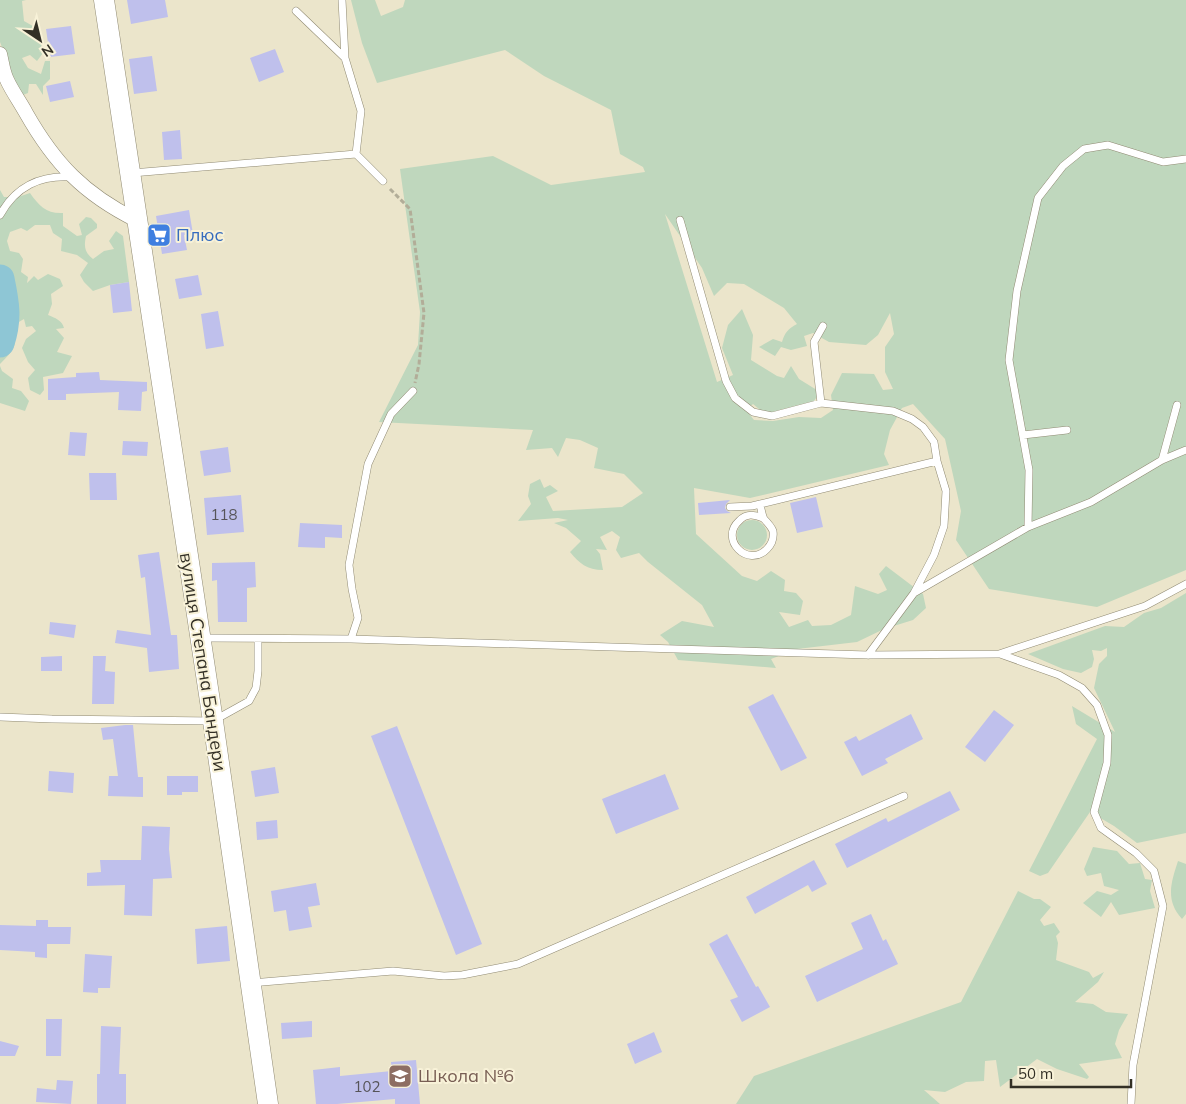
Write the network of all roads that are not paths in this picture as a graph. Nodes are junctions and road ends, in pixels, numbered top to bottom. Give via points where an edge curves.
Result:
1 (104, 0) edge
2 (342, 0) edge
3 (296, 12) dead end
4 (0, 54) edge
5 (345, 58) junction
6 (356, 154) junction
7 (1186, 158) edge
8 (131, 173) junction
9 (72, 176) junction
10 (382, 181) road end
11 (0, 215) edge
12 (136, 220) junction
13 (680, 220) dead end
14 (823, 326) dead end
15 (413, 391) road end
16 (821, 403) junction
17 (1177, 405) dead end
18 (1067, 430) dead end
19 (1023, 435) junction
20 (1186, 450) edge
21 (1162, 460) junction
22 (937, 461) junction
23 (760, 504) junction
24 (730, 506) dead end
25 (763, 518) junction
26 (1028, 527) junction
27 (1186, 584) edge
28 (914, 593) junction
29 (200, 638) junction
30 (258, 639) junction
31 (351, 639) junction
32 (999, 654) junction
33 (868, 655) junction
34 (0, 717) edge
35 (213, 721) junction
36 (904, 796) dead end
37 (250, 983) junction
38 (268, 1104) edge
39 (1131, 1104) edge

1 - 8 main road, вулиця Степана Бандери
2 - 5 lane
3 - 5 lane
4 - 9 street via 6,78 37,133
5 - 6 lane via 361,111
6 - 8 lane
6 - 10 lane
7 - 19 lane via 1163,162 1108,145 1084,149 1063,166 1038,198 1017,291 1009,360
8 - 12 main road, вулиця Степана Бандери
9 - 11 lane via 43,178 31,183 12,196
9 - 12 street via 83,187
12 - 29 main road, вулиця Степана Бандери
13 - 16 lane via 726,381 735,398 753,412 772,416
14 - 16 lane via 814,342
15 - 31 lane via 392,414 368,464 349,565 358,618
16 - 22 lane via 893,411 912,419 934,442
17 - 21 lane
18 - 19 lane
19 - 26 lane via 1029,470
20 - 21 lane
21 - 26 lane via 1091,502
22 - 23 lane
22 - 28 lane via 946,491 944,526 934,555
23 - 24 lane
23 - 25 lane
25 - 25 lane via 773,531 770,546 757,555 742,553 732,540 735,524 748,515
26 - 28 lane
27 - 32 lane via 1144,606
28 - 33 lane
29 - 30 lane
29 - 35 main road, вулиця Степана Бандери
30 - 31 lane
30 - 35 lane via 256,688 249,701
31 - 33 lane
32 - 33 lane
32 - 39 lane via 1059,675 1082,688 1097,705 1108,735 1107,763 1094,812 1101,828 1136,852 1154,871 1163,906 1133,1066
34 - 35 lane
35 - 37 main road, вулиця Степана Бандери
36 - 37 lane via 518,964 462,975 394,971
37 - 38 main road, вулиця Степана Бандери

